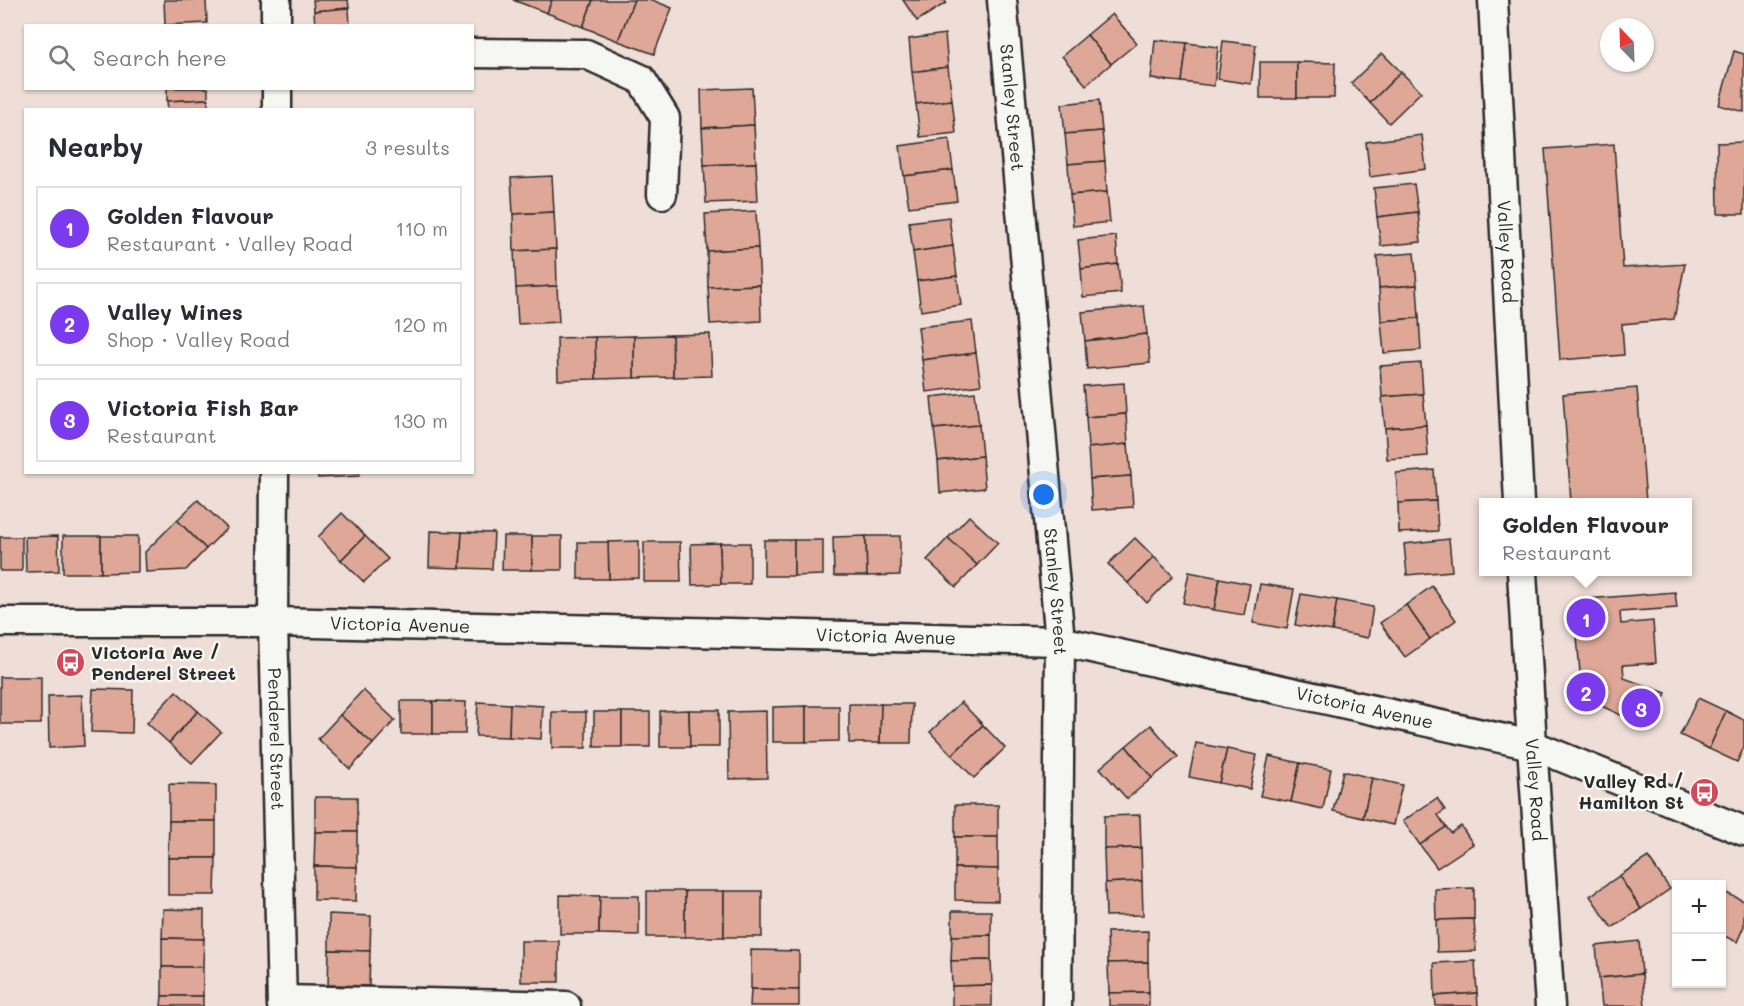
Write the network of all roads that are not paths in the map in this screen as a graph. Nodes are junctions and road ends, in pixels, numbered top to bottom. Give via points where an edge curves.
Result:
1 (276, 0) edge
2 (1002, 0) edge
3 (1492, 0) edge
4 (276, 24) edge
5 (474, 52) edge
6 (277, 90) edge
7 (277, 108) edge
8 (662, 194) dead end
9 (274, 474) edge
10 (1519, 498) edge
11 (1522, 576) edge
12 (0, 622) edge
13 (273, 622) junction
14 (1060, 641) junction
15 (1532, 745) junction
16 (1744, 831) edge
17 (282, 1003) edge
18 (566, 1006) edge
19 (1058, 1006) edge
20 (1550, 1006) edge

1 - 4 street
2 - 14 street, Stanley Street
3 - 10 street, Valley Road
5 - 8 street via 586,54 641,79 665,118
6 - 7 street
9 - 13 street, Penderel Street
11 - 15 street, Valley Road
12 - 13 street, Victoria Avenue
13 - 14 street, Victoria Avenue
13 - 17 street, Penderel Street
14 - 15 street, Victoria Avenue
14 - 19 street, Stanley Street
15 - 16 street, Victoria Avenue
15 - 20 street, Valley Road
17 - 18 street

